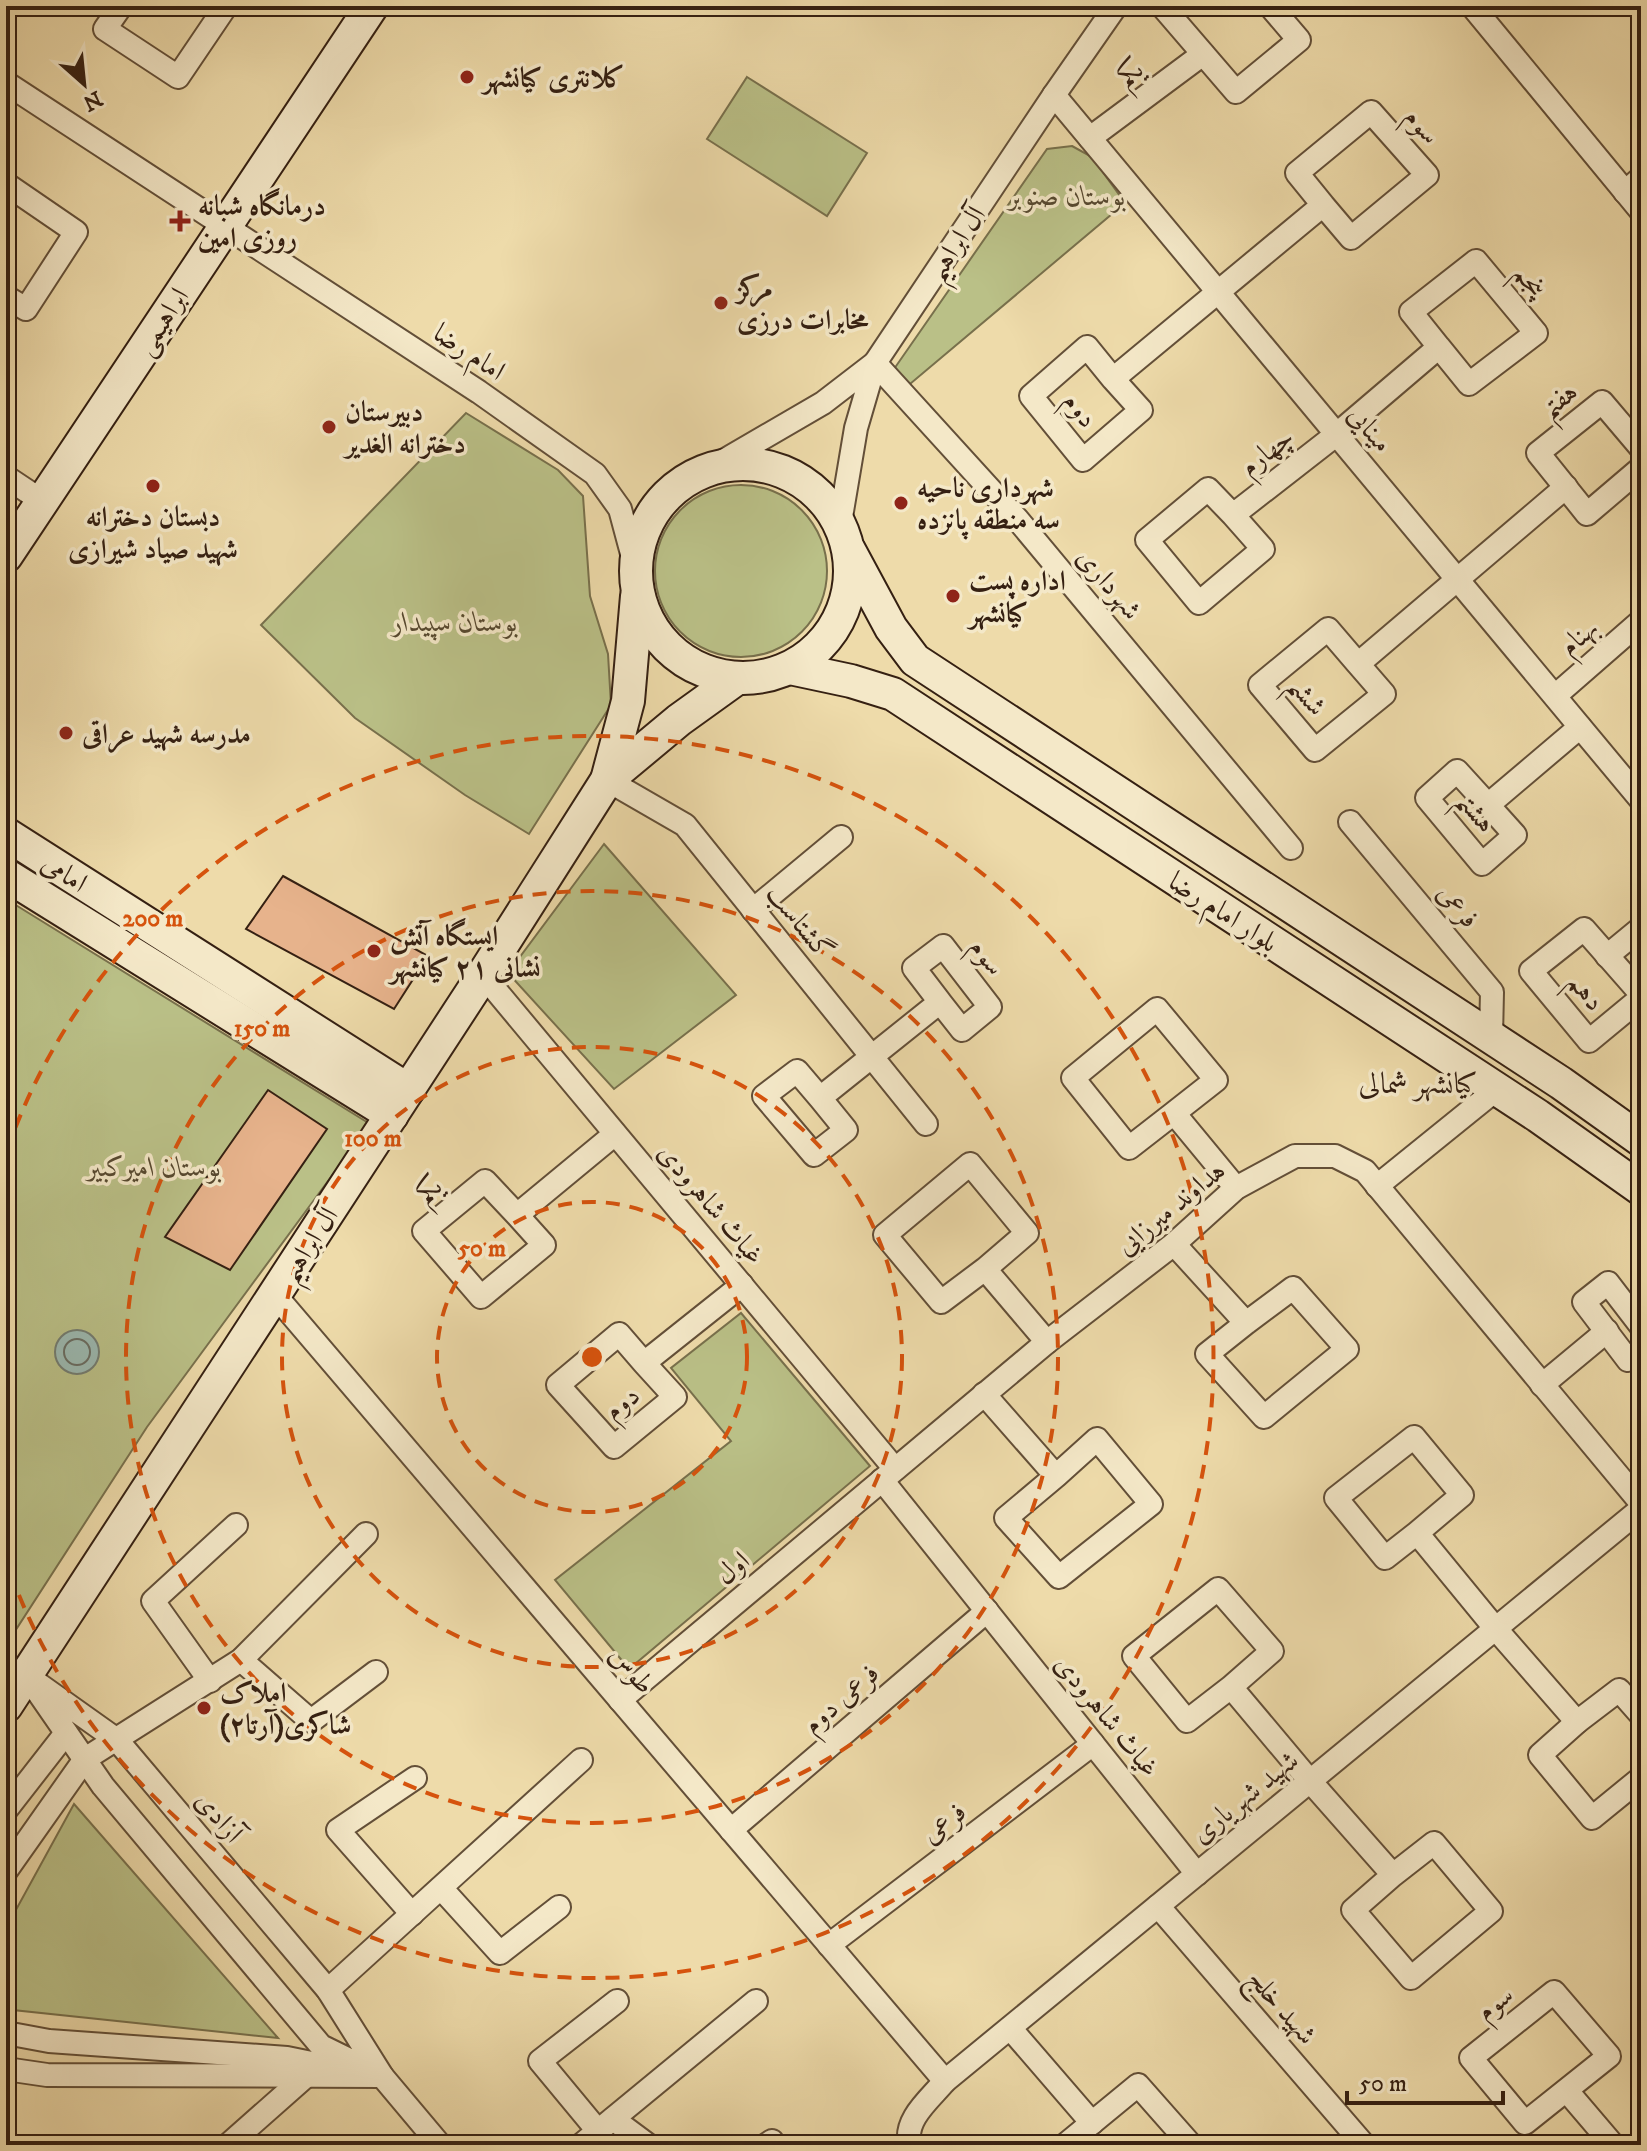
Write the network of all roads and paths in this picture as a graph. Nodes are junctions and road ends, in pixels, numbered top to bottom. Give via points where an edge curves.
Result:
1 (121, 6) edge
2 (220, 6) edge
3 (372, 6) edge
4 (1116, 6) edge
5 (1162, 6) edge
6 (1270, 6) edge
7 (1472, 6) edge
8 (1203, 54) junction
9 (6, 83) edge
10 (1054, 95) junction
11 (1090, 138) junction
12 (6, 184) edge
13 (1633, 185) edge
14 (1323, 205) junction
15 (1641, 211) edge
16 (224, 226) junction
17 (1218, 292) junction
18 (6, 297) edge
19 (1439, 347) junction
20 (875, 363) junction
21 (1113, 379) junction
22 (1337, 434) junction
23 (1641, 448) edge
24 (713, 467) junction
25 (1641, 468) edge
26 (6, 477) edge
27 (1566, 487) junction
28 (42, 501) junction
29 (1233, 515) junction
30 (844, 536) junction
31 (6, 556) edge
32 (636, 579) junction
33 (1458, 580) junction
34 (1641, 621) edge
35 (1358, 664) junction
36 (790, 668) junction
37 (736, 679) junction
38 (1555, 696) junction
39 (1580, 727) junction
40 (607, 780) junction
41 (1641, 800) edge
42 (1488, 805) dead end
43 (1350, 822) dead end
44 (6, 834) edge
45 (841, 837) dead end
46 (1291, 848) dead end
47 (6, 875) edge
48 (753, 910) junction
49 (1641, 928) edge
50 (1607, 956) junction
51 (483, 975) junction
52 (1641, 996) edge
53 (940, 1002) dead end
54 (1491, 1037) junction
55 (871, 1057) junction
56 (1497, 1089) junction
57 (820, 1098) dead end
58 (400, 1103) junction
59 (1174, 1113) junction
60 (926, 1124) dead end
61 (615, 1134) junction
62 (1641, 1140) edge
63 (1377, 1186) junction
64 (1236, 1188) junction
65 (1641, 1189) edge
66 (517, 1215) junction
67 (1174, 1244) junction
68 (985, 1269) junction
69 (742, 1285) junction
70 (275, 1295) junction
71 (1246, 1323) junction
72 (1641, 1326) edge
73 (1607, 1331) junction
74 (1047, 1342) junction
75 (1641, 1349) edge
76 (644, 1363) junction
77 (1542, 1385) junction
78 (984, 1394) junction
79 (889, 1474) junction
80 (1056, 1476) junction
81 (1641, 1506) edge
82 (236, 1525) dead end
83 (1417, 1533) junction
84 (366, 1534) dead end
85 (987, 1611) junction
86 (1495, 1628) junction
87 (241, 1660) junction
88 (376, 1672) dead end
89 (27, 1676) junction
90 (210, 1681) junction
91 (1231, 1687) junction
92 (620, 1700) junction
93 (6, 1706) edge
94 (1641, 1715) edge
95 (1577, 1722) junction
96 (66, 1733) junction
97 (117, 1740) junction
98 (1093, 1744) junction
99 (85, 1759) junction
100 (581, 1760) dead end
101 (415, 1778) dead end
102 (1641, 1778) edge
103 (1310, 1781) junction
104 (6, 1810) edge
105 (731, 1830) junction
106 (6, 1871) edge
107 (1197, 1874) junction
108 (1393, 1875) junction
109 (441, 1888) junction
110 (1158, 1906) junction
111 (559, 1907) dead end
112 (412, 1914) junction
113 (829, 1945) junction
114 (328, 1990) junction
115 (617, 2001) dead end
116 (756, 2001) dead end
117 (1010, 2028) junction
118 (6, 2033) edge
119 (6, 2069) edge
120 (306, 2076) junction
121 (382, 2076) junction
122 (945, 2081) junction
123 (1567, 2091) junction
124 (1092, 2123) junction
125 (597, 2132) edge
126 (228, 2145) edge
127 (440, 2145) edge
128 (648, 2145) edge
129 (910, 2145) edge
130 (1065, 2145) edge
131 (1191, 2145) edge
132 (1364, 2145) edge
133 (1613, 2145) edge

1 - 2 street via 105,29 178,77 224,9
3 - 16 main road, ابراهیمی
4 - 10 street, آل ابراهیم
5 - 8 street
6 - 8 street via 1299,40 1236,92
7 - 13 street
8 - 11 street, یکم
9 - 16 street, امام رضا
10 - 11 street, مینایی
10 - 20 street, آل ابراهیم
11 - 17 street, مینایی
12 - 18 street via 76,232 26,309
13 - 15 street
14 - 14 street, سوم via 1351,238 1427,175 1371,112 1297,173
14 - 17 street
16 - 28 main road, ابراهیمی
16 - 32 street, امام رضا via 595,474 620,509
17 - 21 street, دوم
17 - 22 street, مینایی
19 - 19 street, پنجم via 1469,384 1536,333 1476,261 1411,312
19 - 22 street
20 - 24 street via 823,403
20 - 30 street via 856,428
20 - 46 street, شهرداری via 1018,520
21 - 21 street, دوم via 1141,410 1083,460 1031,396 1087,347
22 - 29 street, چهارم
22 - 33 street, مینایی
23 - 27 street, هفتم via 1602,402 1538,453
24 - 30 main road via 772,467 800,479 823,498
24 - 32 main road via 688,478 650,515 639,539
25 - 27 street, هفتم via 1587,514
26 - 28 street
27 - 33 street
28 - 31 main road, ابراهیمی
29 - 29 street, چهارم via 1263,549 1199,603 1147,540 1208,489
30 - 36 main road via 851,578 845,606 833,631
30 - 54 main road, بلوار امام رضا via 891,628 915,660
32 - 37 main road via 646,619 662,643 683,661
32 - 40 main road via 628,701
33 - 35 street, ششم
33 - 38 street, مینایی
34 - 38 street, بهنام
35 - 35 street, ششم via 1384,694 1315,750 1260,685 1328,629
36 - 37 main road
36 - 56 main road, بلوار امام رضا via 893,694
37 - 40 main road
38 - 39 street, مینایی
39 - 41 street, مینایی
39 - 42 street, هشتم
40 - 48 street, گشتاسب via 685,825
40 - 51 main road, آل ابراهیم
43 - 54 street, فرعی via 1492,992
44 - 58 main road, امامی
45 - 48 street
47 - 58 main road, امامی
48 - 55 street, گشتاسب
49 - 50 street, دهم
50 - 52 street, دهم
50 - 52 street, دهم via 1584,929 1531,971 1589,1041
51 - 58 main road, آل ابراهیم
51 - 61 street, غیاث شاهرودی
53 - 55 street
54 - 62 main road, بلوار امام رضا
55 - 57 street
55 - 60 street, گشتاسب
56 - 63 street
56 - 65 main road, بلوار امام رضا
58 - 70 main road, آل ابراهیم
59 - 59 street via 1216,1080 1157,1009 1073,1078 1129,1148
59 - 64 street
61 - 66 street
61 - 69 street, غیاث شاهرودی
63 - 64 street, هداوند میرزایی via 1365,1171 1335,1156 1295,1156
63 - 77 street, هداوند میرزایی
64 - 67 street, هداوند میرزایی
66 - 66 street, یکم via 544,1245 481,1297 424,1231 485,1181
67 - 71 street
67 - 74 street, هداوند میرزایی
68 - 68 street via 1027,1233 970,1164 885,1235 941,1302
68 - 74 street
69 - 76 street, دوم
69 - 79 street, غیاث شاهرودی
70 - 89 main road, آل ابراهیم
70 - 92 street, طوس
71 - 71 street via 1207,1354 1264,1417 1347,1349 1293,1288
72 - 73 street via 1608,1283 1584,1302
73 - 75 street via 1628,1360
73 - 77 street
74 - 78 street, هداوند میرزایی
76 - 76 street, دوم via 675,1397 614,1447 558,1385 619,1334
77 - 81 street, هداوند میرزایی
78 - 79 street, هداوند میرزایی
78 - 80 street
79 - 85 street, غیاث شاهرودی
79 - 92 street, اول
80 - 80 street via 1006,1518 1059,1577 1151,1504 1097,1439
81 - 86 street, شهید شهریاری
82 - 90 street via 153,1601
83 - 83 street via 1385,1558 1336,1498 1414,1437 1462,1495
83 - 86 street
84 - 87 street
85 - 98 street, غیاث شاهرودی
85 - 105 street, فرعی دوم
86 - 95 street
86 - 103 street, شهید شهریاری
87 - 88 street via 311,1721
87 - 90 street
89 - 93 main road, آل ابراهیم
89 - 96 street, آزادی
89 - 97 street, آزادی
90 - 97 street
91 - 91 street via 1187,1721 1134,1656 1218,1589 1272,1651
91 - 103 street
92 - 105 street, طوس
94 - 95 street via 1619,1690
95 - 102 street via 1540,1755 1592,1818
96 - 99 street, آزادی
96 - 104 street
97 - 99 street
97 - 114 street, آزادی
98 - 107 street, غیاث شاهرودی
98 - 113 street, فرعی
99 - 106 street
99 - 121 street, آزادی via 321,2046
100 - 109 street
101 - 112 street via 338,1830
103 - 107 street, شهید شهریاری
103 - 108 street
105 - 113 street, طوس
107 - 110 street, شهید شهریاری
108 - 108 street via 1353,1910 1411,1978 1491,1911 1434,1843
109 - 111 street via 500,1953
109 - 112 street
110 - 117 street, شهید شهریاری
110 - 132 street, شهید خلج
112 - 114 street
113 - 122 street, طوس
114 - 121 street, آزادی
115 - 125 street via 540,2061
116 - 125 street
117 - 122 street, شهید شهریاری
117 - 124 street
118 - 121 street via 49,2041 287,2058
119 - 120 street via 47,2075
120 - 121 street
120 - 126 street
121 - 127 street, آزادی
122 - 129 street, شهید شهریاری via 912,2120
123 - 123 street, سوم via 1609,2056 1554,1992 1471,2058 1525,2123
123 - 133 street
124 - 130 street
124 - 131 street via 1138,2085
125 - 128 street

